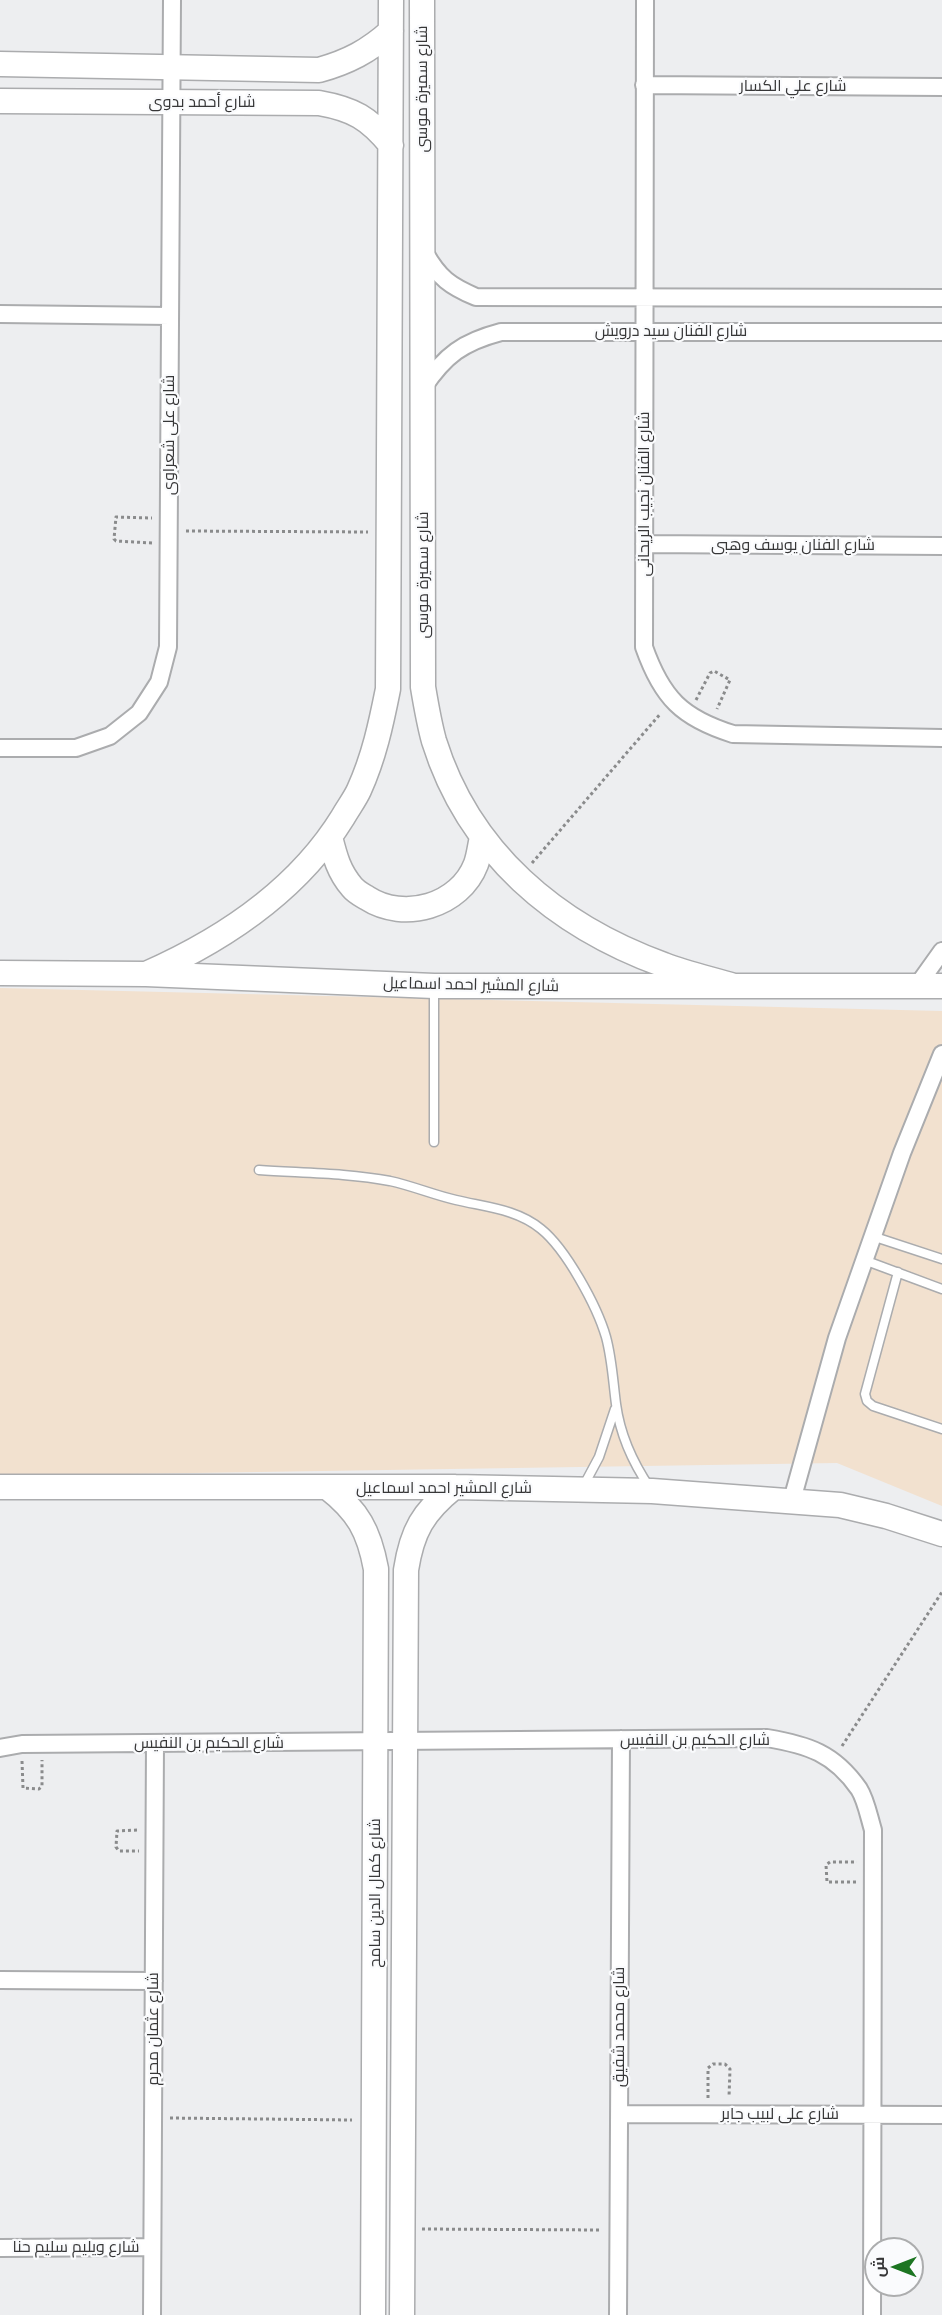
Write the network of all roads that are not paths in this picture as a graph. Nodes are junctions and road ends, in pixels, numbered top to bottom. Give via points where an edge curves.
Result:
1 (172, 0) edge
2 (391, 0) edge
3 (422, 0) edge
4 (645, 0) edge
5 (391, 31) junction
6 (0, 64) edge
7 (171, 67) junction
8 (644, 85) junction
9 (942, 87) edge
10 (0, 101) edge
11 (171, 102) junction
12 (391, 145) junction
13 (423, 248) junction
14 (644, 298) junction
15 (942, 298) edge
16 (0, 314) edge
17 (170, 316) junction
18 (644, 331) junction
19 (942, 332) edge
20 (423, 388) junction
21 (644, 544) junction
22 (942, 546) edge
23 (942, 738) edge
24 (0, 748) edge
25 (330, 837) junction
26 (482, 837) junction
27 (942, 951) edge
28 (0, 972) edge
29 (146, 974) junction
30 (434, 986) junction
31 (734, 986) junction
32 (917, 986) junction
33 (942, 986) edge
34 (942, 1054) edge
35 (434, 1142) dead end
36 (259, 1170) dead end
37 (872, 1235) junction
38 (942, 1259) edge
39 (863, 1260) junction
40 (898, 1272) junction
41 (942, 1289) edge
42 (616, 1406) junction
43 (942, 1429) edge
44 (0, 1487) edge
45 (327, 1487) junction
46 (454, 1487) junction
47 (582, 1489) junction
48 (651, 1491) junction
49 (792, 1500) junction
50 (940, 1531) edge
51 (621, 1739) junction
52 (375, 1741) junction
53 (405, 1741) junction
54 (154, 1743) junction
55 (0, 1748) edge
56 (0, 1980) edge
57 (154, 1981) junction
58 (619, 2114) junction
59 (873, 2115) junction
60 (942, 2115) edge
61 (152, 2247) junction
62 (0, 2248) edge
63 (152, 2315) edge
64 (373, 2315) edge
65 (402, 2315) edge
66 (618, 2315) edge
67 (872, 2315) edge

1 - 7 street, شارع على شعراوى
2 - 5 street, شارع سميرة موسى
3 - 13 street, شارع سميرة موسى
4 - 8 street, شارع الفنان نجيب الريحانى
5 - 7 street, شارع أحمد بدوى via 358,56 319,70
5 - 12 street, شارع سميرة موسى
6 - 7 street, شارع أحمد بدوى
7 - 11 street, شارع على شعراوى
8 - 9 street, شارع علي الكسار
8 - 14 street, شارع الفنان نجيب الريحانى
10 - 11 street, شارع أحمد بدوى
11 - 12 street, شارع أحمد بدوى via 319,103 340,107 360,115
11 - 17 street, شارع على شعراوى
12 - 25 street, شارع سميرة موسى via 388,689 377,742 358,792
13 - 14 street, شارع الفنان سيد درويش via 434,271 453,287 477,297
13 - 20 street, شارع سميرة موسى
14 - 15 street, شارع الفنان سيد درويش
14 - 18 street, شارع الفنان نجيب الريحانى
16 - 17 street
17 - 24 street, شارع على شعراوى via 168,647 159,682 139,713 110,736 76,748
18 - 19 street, شارع الفنان سيد درويش
18 - 20 street, شارع الفنان سيد درويش via 501,332 477,338 436,368
18 - 21 street, شارع الفنان نجيب الريحانى
20 - 26 street, شارع سميرة موسى via 423,687 434,740 454,790
21 - 22 street, شارع الفنان يوسف وهبى
21 - 23 street, شارع الفنان نجيب الريحانى via 644,647 654,675 671,700 688,714 709,727 734,735
25 - 26 street via 337,866 354,890 378,905 407,910 435,905 459,889 476,865
25 - 29 street, شارع سميرة موسى via 287,885 237,925
26 - 31 street, شارع سميرة موسى via 518,879 561,914 610,942 664,965
27 - 32 street
28 - 29 street, شارع المشير احمد اسماعيل
29 - 30 street, شارع المشير احمد اسماعيل
30 - 31 street, شارع المشير احمد اسماعيل
30 - 35 lane
31 - 32 street, شارع المشير احمد اسماعيل
32 - 33 street, شارع المشير احمد اسماعيل
34 - 37 street
36 - 42 lane via 389,1181 500,1209 522,1216 542,1229 593,1304 608,1348
37 - 38 lane
37 - 39 street
39 - 40 lane
39 - 49 street
40 - 41 lane
40 - 43 lane via 865,1394 873,1406
42 - 47 lane via 599,1457
42 - 48 lane via 629,1450
44 - 45 street, شارع المشير احمد اسماعيل
45 - 46 street, شارع المشير احمد اسماعيل
45 - 52 street, شارع كمال الدين سامح via 362,1522 372,1545 376,1569
46 - 47 street, شارع المشير احمد اسماعيل
46 - 53 street, شارع كمال الدين سامح via 424,1516 410,1545 406,1570
47 - 48 street, شارع المشير احمد اسماعيل
48 - 49 street, شارع المشير احمد اسماعيل
49 - 50 street, شارع المشير احمد اسماعيل via 840,1505
51 - 53 street, شارع الحكيم بن النفيس
51 - 58 street, شارع محمد شفيق
51 - 59 street, شارع الحكيم بن النفيس via 767,1738 801,1744 833,1760 860,1791 873,1830
52 - 53 street, شارع الحكيم بن النفيس
52 - 54 street, شارع الحكيم بن النفيس
52 - 64 street, شارع كمال الدين سامح
53 - 65 street, شارع كمال الدين سامح
54 - 55 street, شارع الحكيم بن النفيس via 22,1744
54 - 57 street, شارع عثمان محرم
56 - 57 street
57 - 61 street, شارع عثمان محرم
58 - 59 street, شارع على لبيب جابر
58 - 66 street, شارع محمد شفيق
59 - 60 street, شارع على لبيب جابر
59 - 67 street, شارع الحكيم بن النفيس
61 - 62 street, شارع ويليم سليم حنا
61 - 63 street, شارع عثمان محرم

